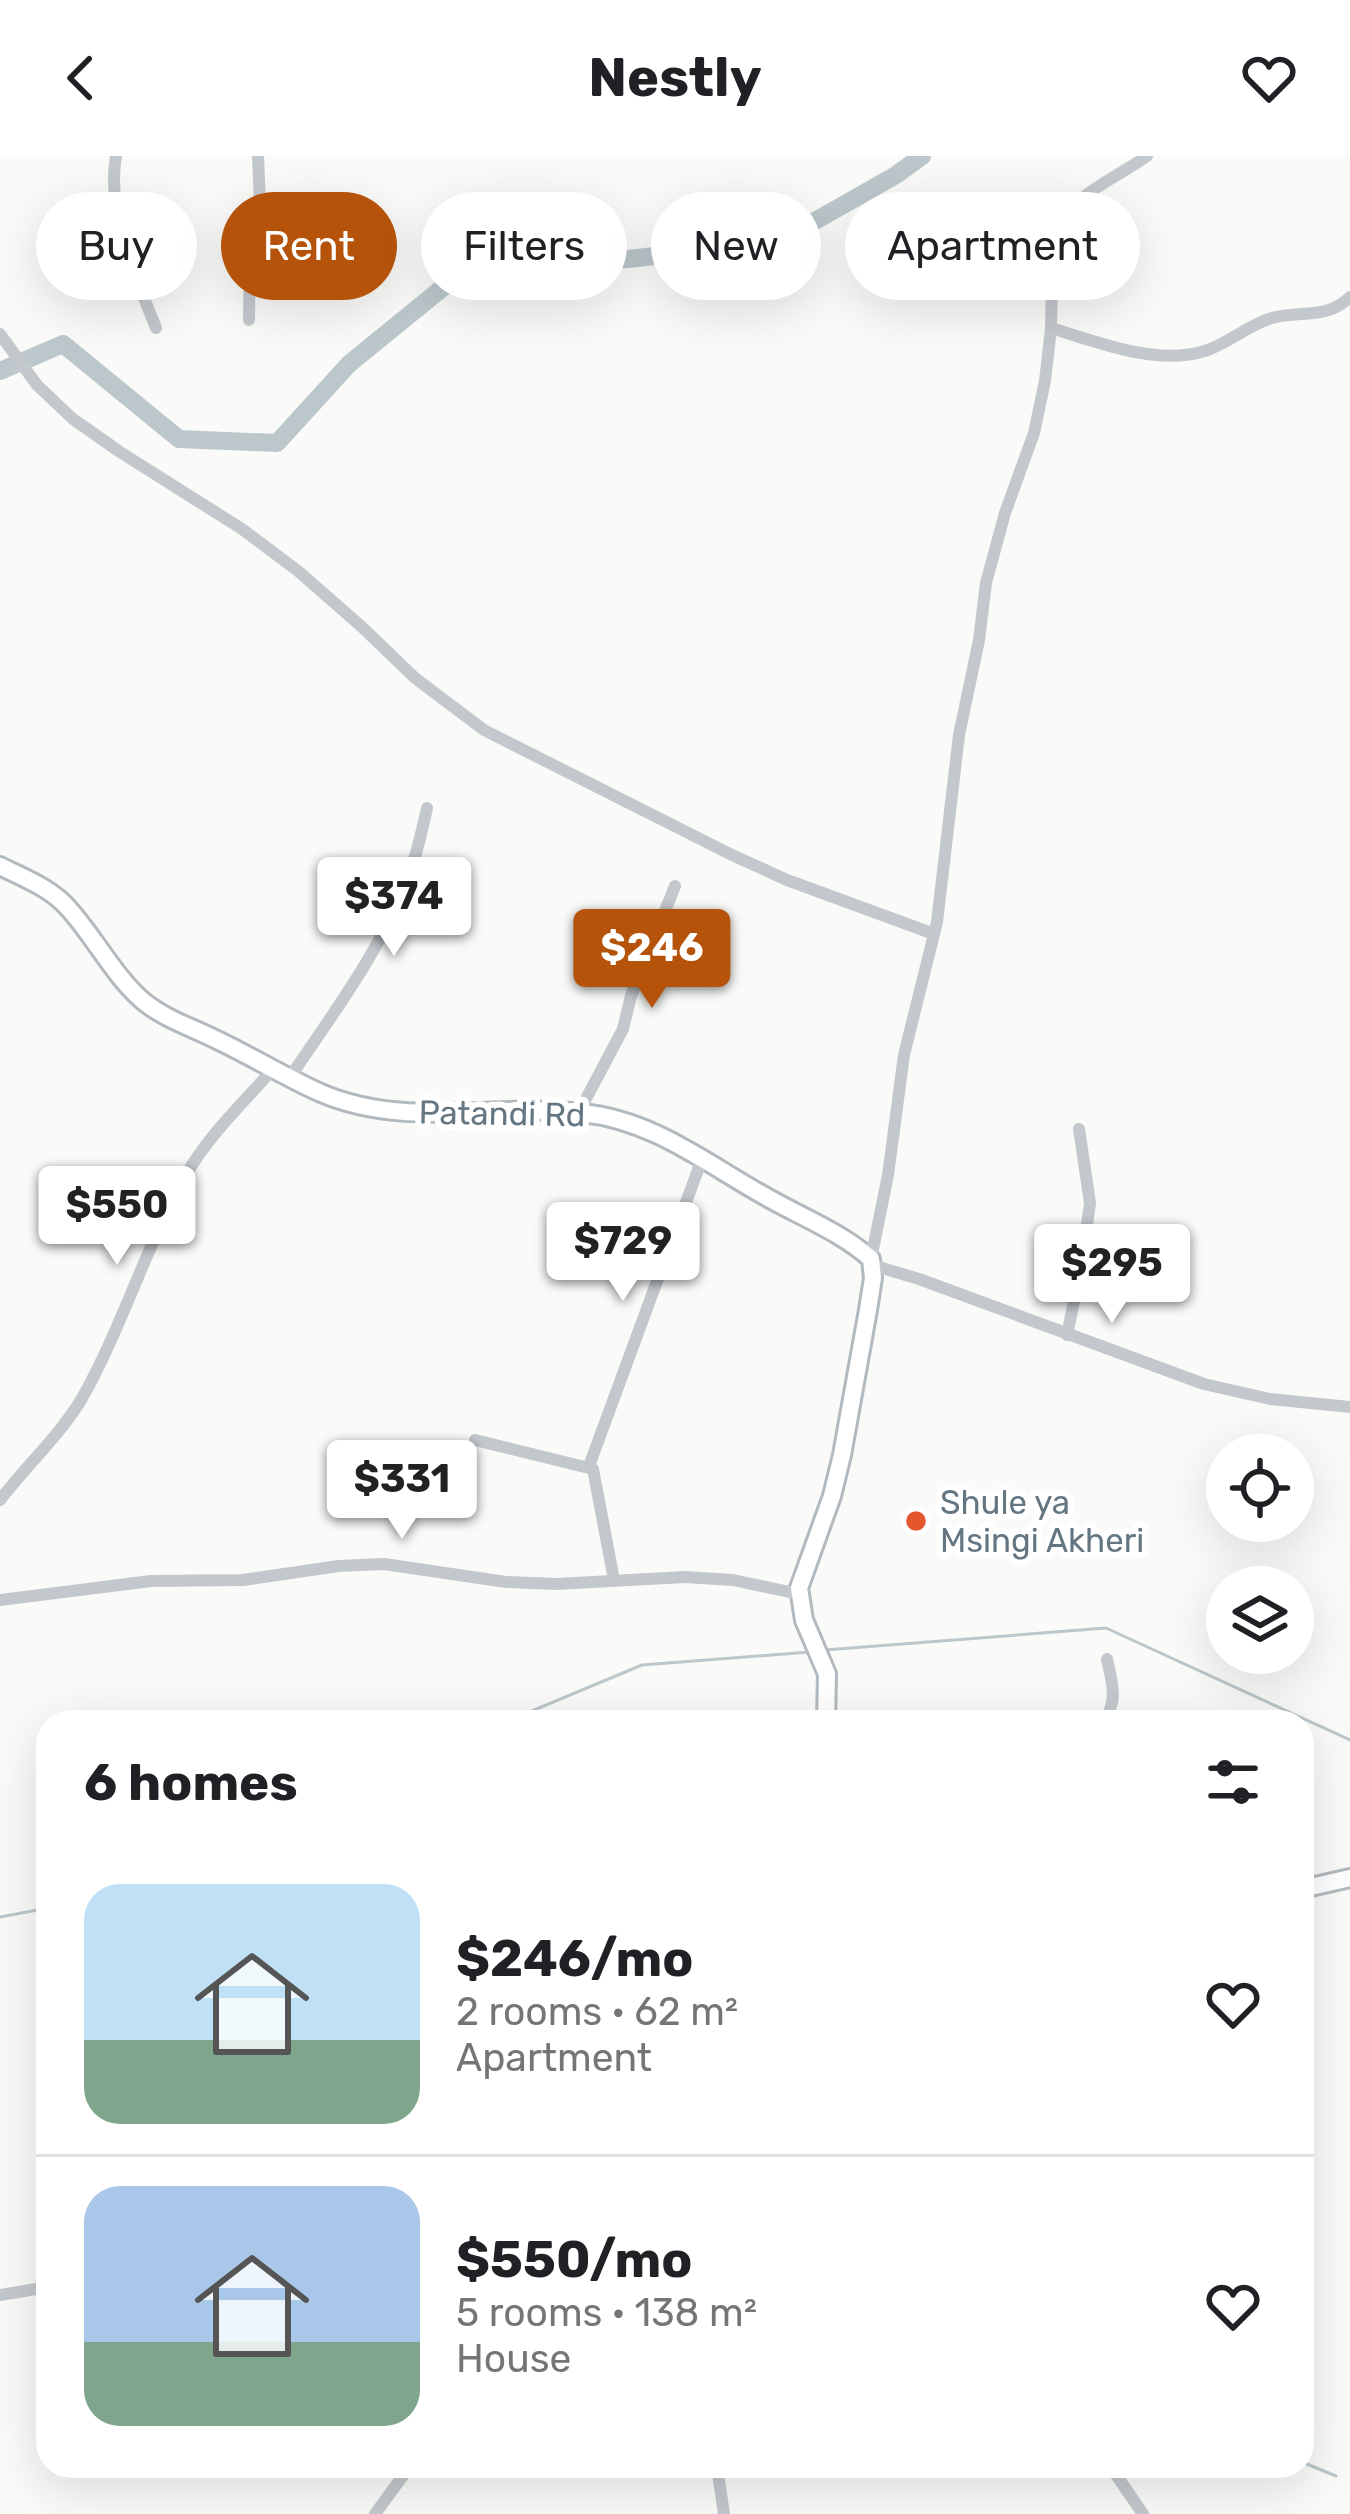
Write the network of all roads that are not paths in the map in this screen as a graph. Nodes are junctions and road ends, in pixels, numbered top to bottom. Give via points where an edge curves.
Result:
1 (116, 156) edge
2 (258, 156) edge
3 (1147, 156) edge
4 (1350, 297) edge
5 (249, 320) dead end
6 (156, 328) dead end
7 (1051, 328) junction
8 (0, 334) edge
9 (427, 808) dead end
10 (0, 866) edge
11 (675, 886) dead end
12 (934, 934) junction
13 (272, 1069) junction
14 (290, 1077) junction
15 (579, 1112) junction
16 (1079, 1129) dead end
17 (702, 1159) junction
18 (872, 1262) junction
19 (1067, 1335) junction
20 (1350, 1407) edge
21 (475, 1440) dead end
22 (589, 1466) junction
23 (0, 1500) edge
24 (614, 1580) junction
25 (799, 1594) junction
26 (0, 1600) edge
27 (1107, 1659) dead end
28 (826, 1710) edge
29 (1110, 1710) edge
30 (1350, 1878) edge
31 (1314, 1886) edge
32 (36, 2289) edge
33 (0, 2295) edge
34 (401, 2478) edge
35 (719, 2478) edge
36 (1118, 2478) edge
37 (374, 2514) edge
38 (724, 2514) edge
39 (1143, 2514) edge

1 - 6 street via 113,194
2 - 5 street
3 - 7 street via 1056,226
4 - 7 street via 1334,310 1276,316 1181,356
7 - 12 street via 1039,416 986,583
8 - 12 street via 73,418 298,571 484,730 749,863
9 - 14 street via 392,912
10 - 13 street, Patandi Rd via 69,908 145,1002
11 - 15 street via 623,1029
12 - 18 street via 904,1055
13 - 14 street, Patandi Rd
13 - 23 street via 191,1166 80,1401
14 - 15 street, Patandi Rd via 379,1109
15 - 17 street, Patandi Rd via 638,1124
16 - 19 street via 1090,1203
17 - 18 street, Patandi Rd
17 - 22 street
18 - 19 street
18 - 25 street via 838,1472
19 - 20 street via 1223,1389
21 - 22 street
22 - 24 street
24 - 25 street via 717,1579
24 - 26 street via 506,1582 384,1564
25 - 28 street via 825,1667
27 - 29 street
30 - 31 street
32 - 33 street
34 - 37 street
35 - 38 street
36 - 39 street

